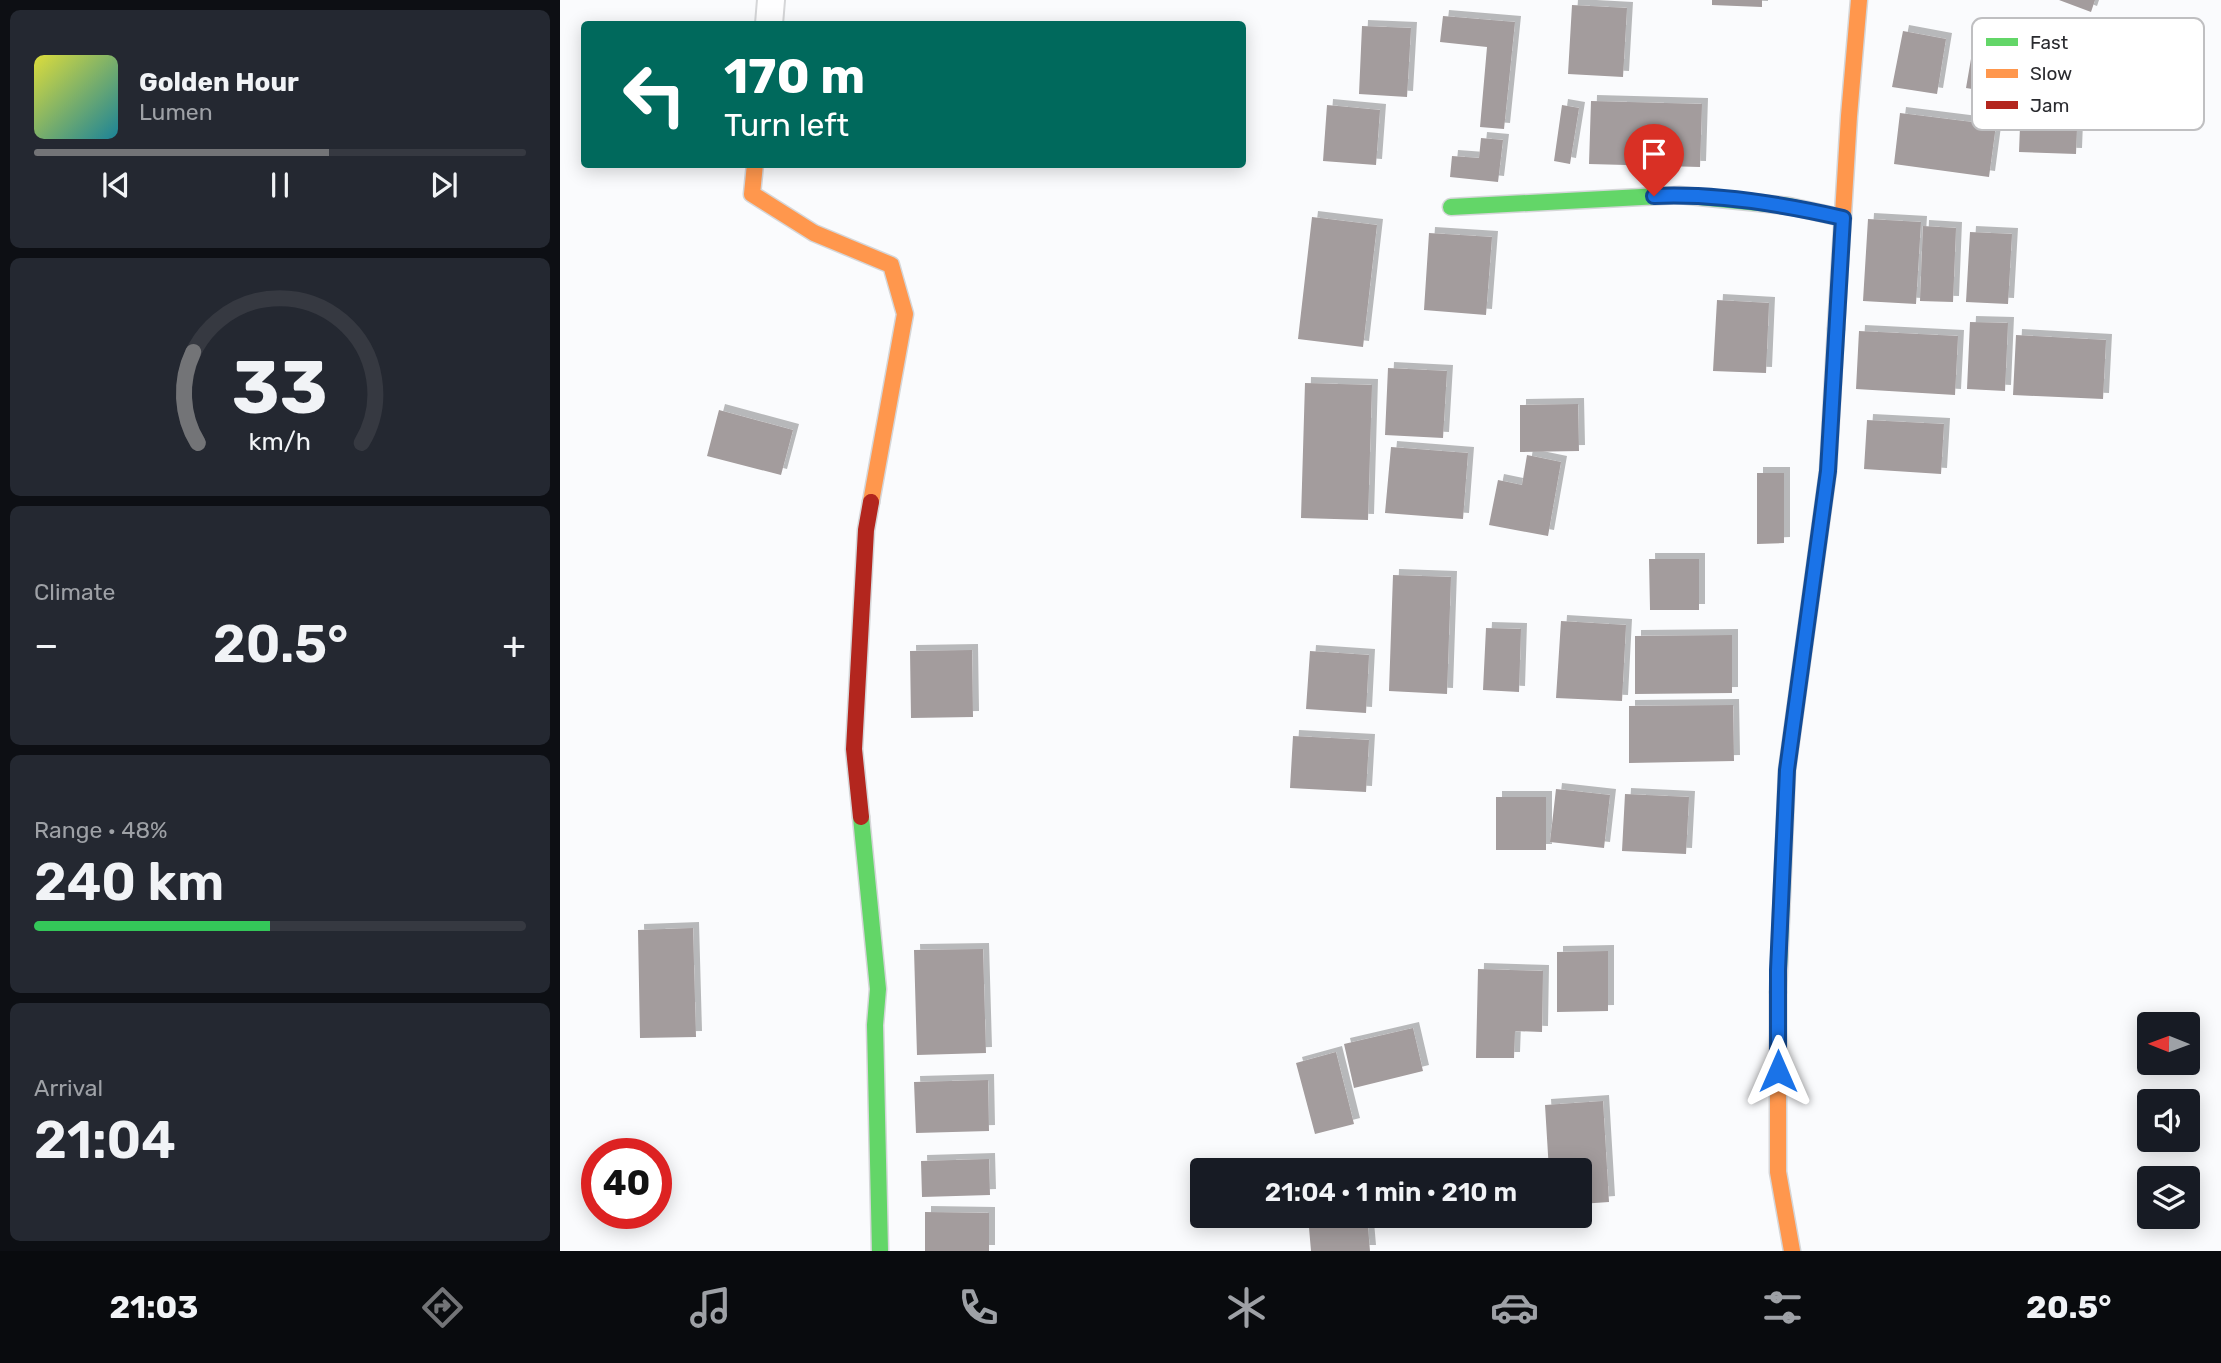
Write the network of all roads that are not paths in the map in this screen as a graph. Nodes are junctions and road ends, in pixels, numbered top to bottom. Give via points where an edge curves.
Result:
1 (771, 0) edge
2 (1860, 0) edge
3 (769, 21) edge
4 (755, 168) edge
5 (1451, 207) dead end
6 (1843, 218) junction
7 (880, 1251) edge
8 (1792, 1251) edge

1 - 3 street
2 - 6 street
4 - 7 street via 752,194 814,233 891,265 905,314 866,530 853,749 878,989
5 - 6 street via 1679,195 1789,206
6 - 8 street via 1828,471 1787,770 1778,970 1778,1158

